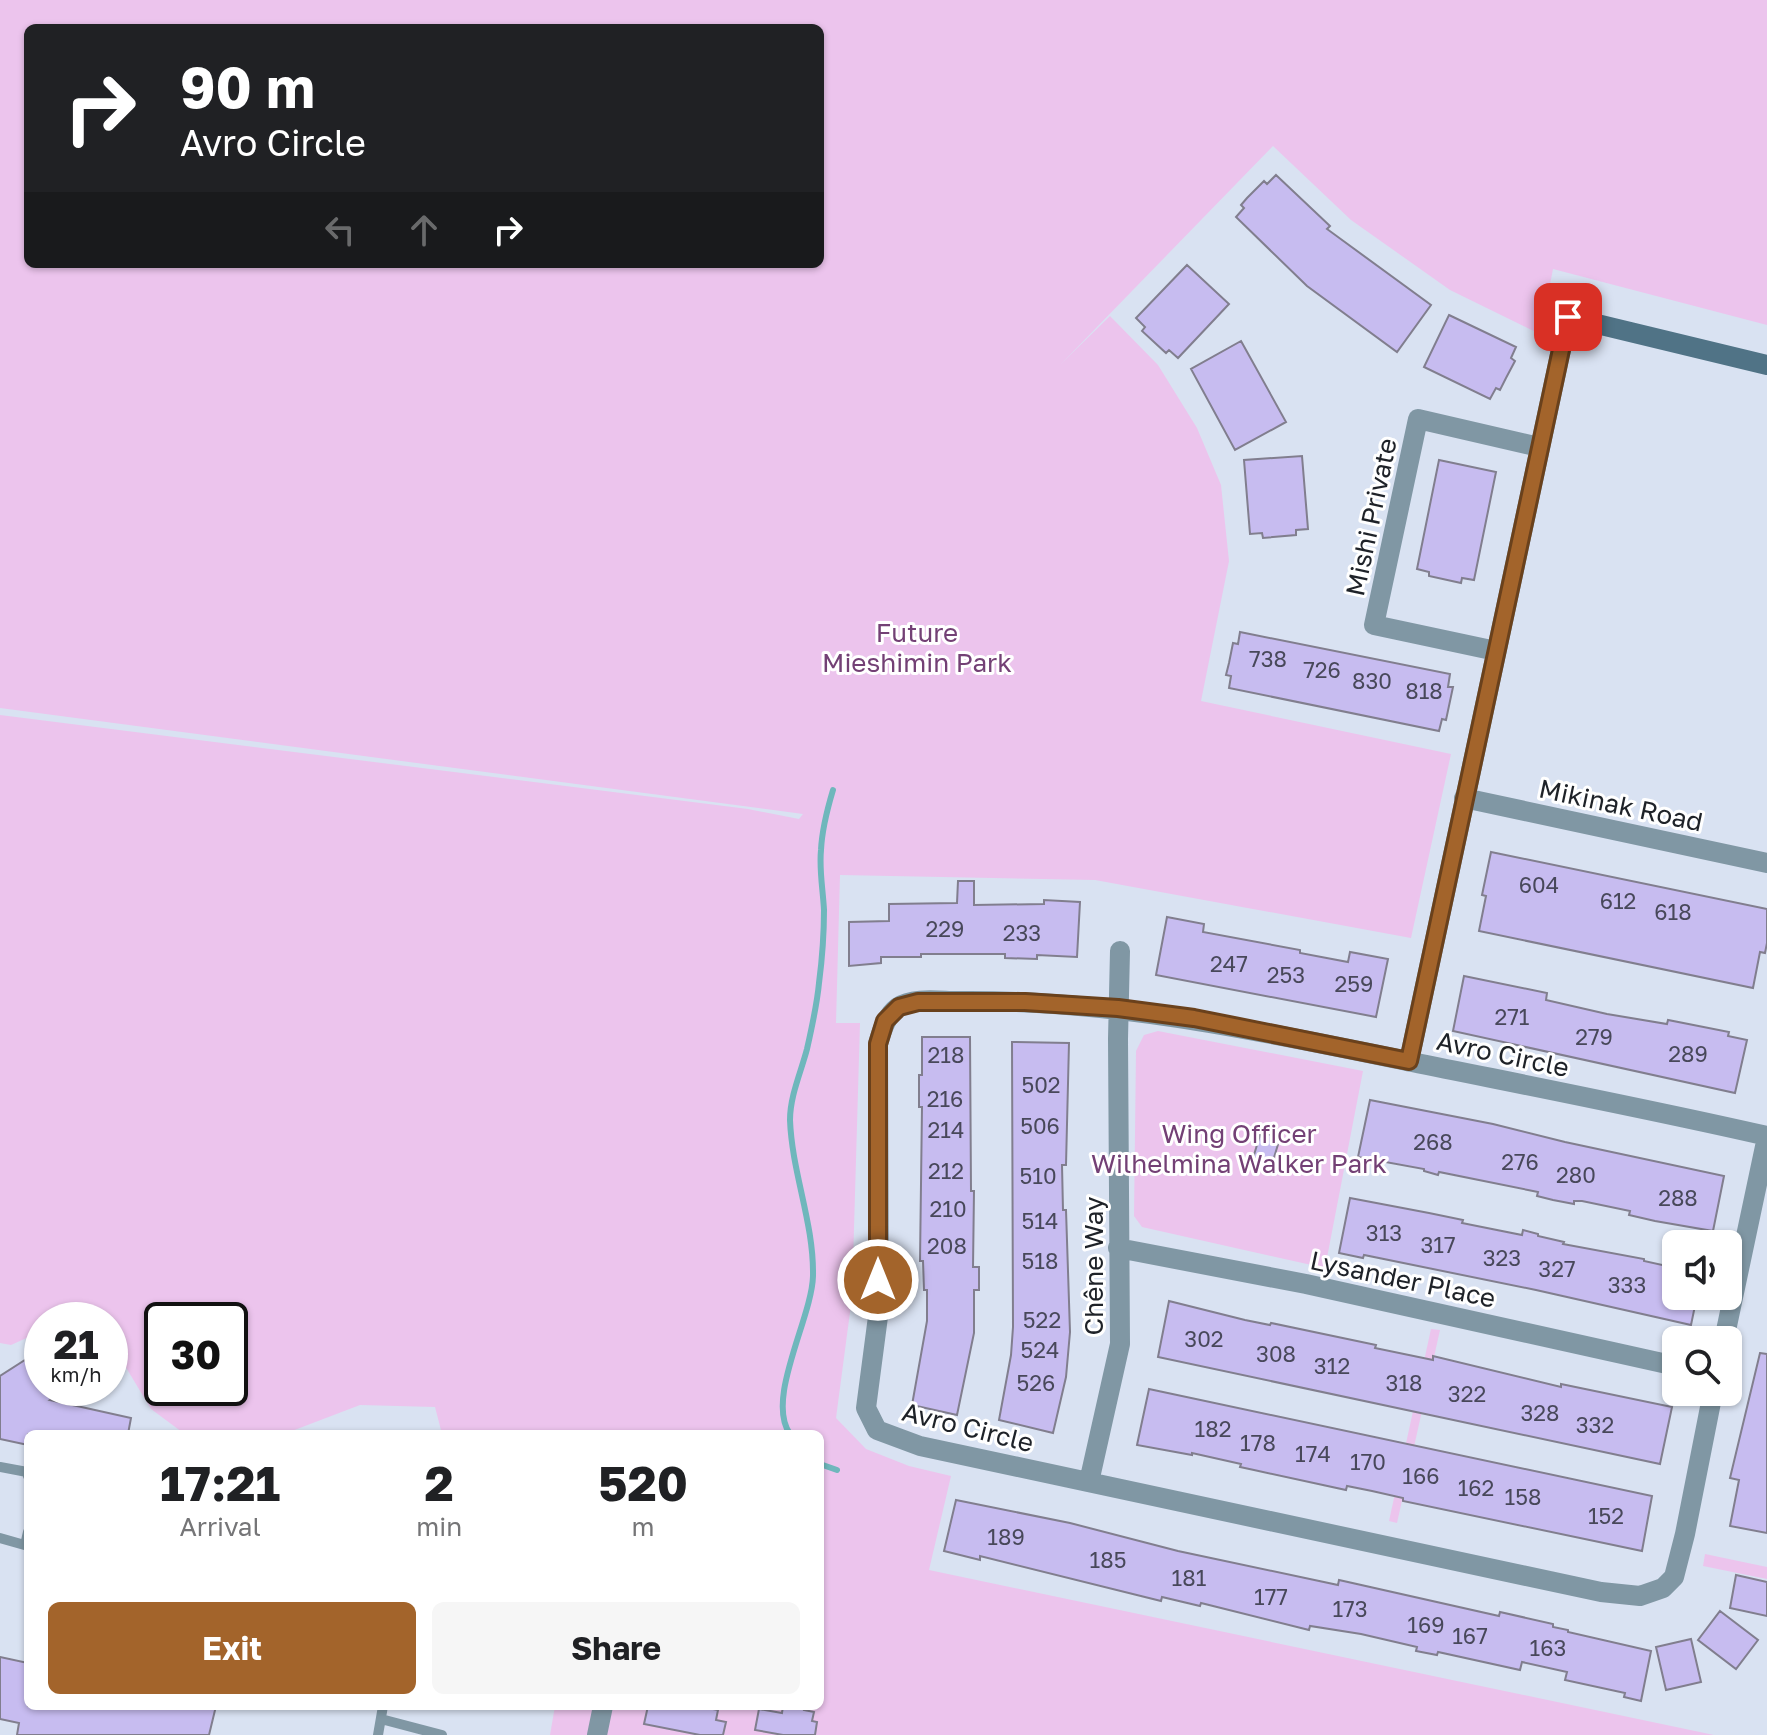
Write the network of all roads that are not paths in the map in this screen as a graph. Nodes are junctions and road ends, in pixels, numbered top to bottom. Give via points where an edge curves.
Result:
1 (1767, 365) edge
2 (1539, 447) junction
3 (1496, 651) junction
4 (1464, 798) junction
5 (1767, 863) edge
6 (1120, 951) dead end
7 (1118, 1008) junction
8 (1409, 1061) junction
9 (1767, 1137) edge
10 (1118, 1248) junction
11 (1727, 1326) edge
12 (1662, 1363) edge
13 (1710, 1406) edge
14 (0, 1467) edge
15 (24, 1471) edge
16 (1089, 1482) junction
17 (0, 1538) edge
18 (24, 1544) edge
19 (382, 1710) edge
20 (602, 1710) edge
21 (381, 1719) junction
22 (378, 1735) edge
23 (442, 1735) edge
24 (597, 1735) edge

1 - 2 street via 1568,317
2 - 3 street
2 - 3 street, Mishi Private via 1418,419 1374,625
3 - 4 street
4 - 5 street, Mikinak Road
4 - 8 street
6 - 7 street, Chêne Way
7 - 8 street, Avro Circle
7 - 10 street, Chêne Way
7 - 16 street, Avro Circle via 918,1002 899,1007 885,1021 878,1044 879,1309 866,1408 870,1420 877,1430 920,1446
8 - 9 street, Avro Circle
9 - 11 street, Avro Circle
10 - 12 street, Lysander Place
10 - 16 street, Chêne Way via 1120,1344
13 - 16 street, Avro Circle via 1674,1577 1663,1588 1640,1596
14 - 15 lane
17 - 18 lane
19 - 21 lane
20 - 24 street
21 - 22 lane
21 - 23 lane

